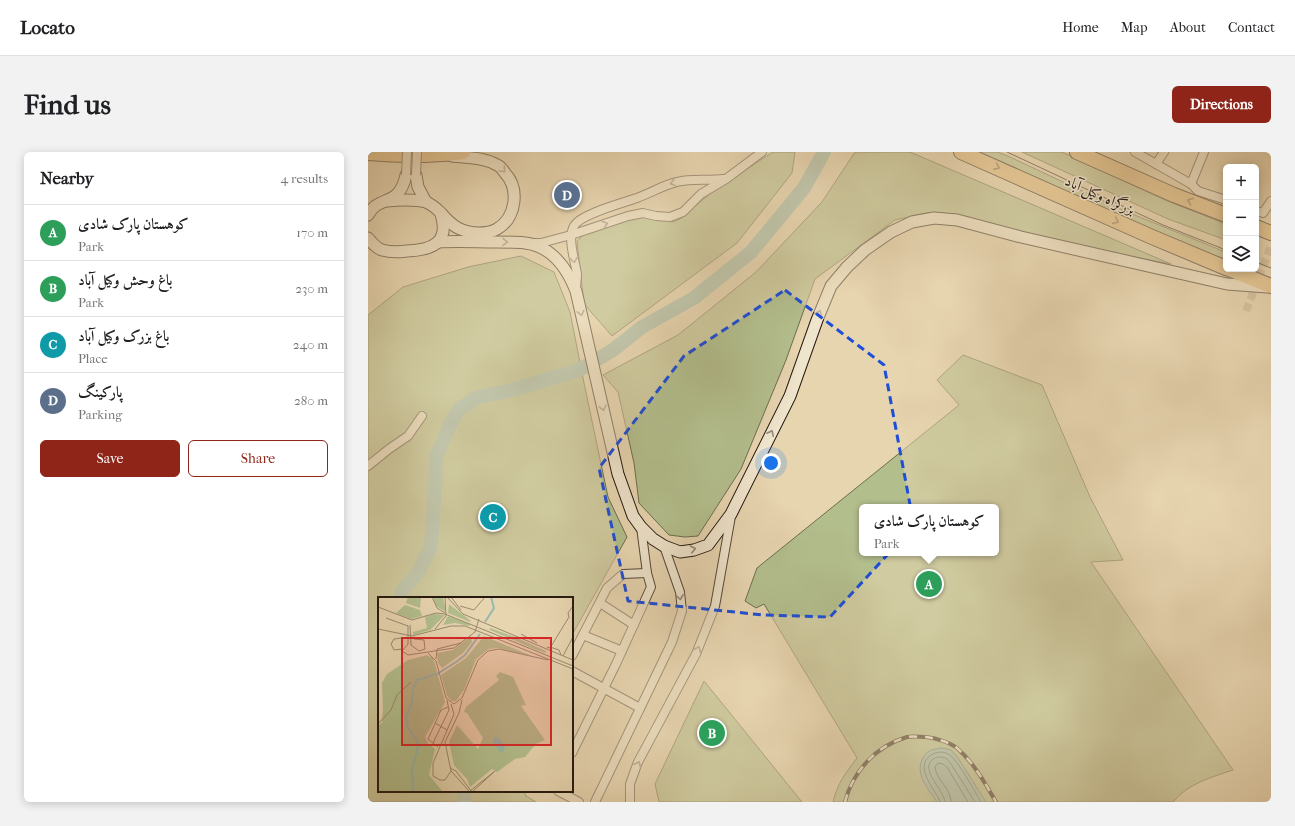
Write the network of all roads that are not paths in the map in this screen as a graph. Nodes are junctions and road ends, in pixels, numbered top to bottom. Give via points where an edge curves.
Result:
1 (368, 152) edge
2 (407, 152) edge
3 (417, 152) edge
4 (463, 152) edge
5 (762, 152) edge
6 (961, 152) edge
7 (1077, 152) edge
8 (1135, 152) edge
9 (1164, 152) edge
10 (1204, 152) edge
11 (439, 155) junction
12 (1156, 164) junction
13 (411, 175) junction
14 (726, 179) junction
15 (693, 180) junction
16 (1191, 184) junction
17 (701, 194) junction
18 (1223, 199) edge
19 (387, 201) junction
20 (426, 202) junction
21 (441, 214) junction
22 (1223, 214) edge
23 (368, 215) edge
24 (1259, 228) edge
25 (1271, 233) edge
26 (571, 235) junction
27 (368, 238) edge
28 (438, 242) junction
29 (526, 243) junction
30 (1223, 266) edge
31 (1236, 272) edge
32 (1271, 287) edge
33 (576, 291) junction
34 (422, 416) dead end
35 (368, 466) edge
36 (731, 514) junction
37 (642, 527) junction
38 (664, 546) junction
39 (647, 573) junction
40 (600, 602) junction
41 (634, 625) junction
42 (583, 634) junction
43 (622, 652) junction
44 (573, 654) edge
45 (573, 672) edge
46 (604, 689) junction
47 (640, 708) junction
48 (575, 740) edge
49 (560, 792) edge
50 (579, 802) edge
51 (595, 802) edge
52 (630, 802) edge

1 - 11 highway
2 - 13 street, bridge
3 - 13 street, bridge
4 - 11 highway
5 - 14 street
6 -> 30 highway, بزرگراه وکیل آباد
22 -> 7 highway, بزرگراه وکیل آباد
8 - 12 street
9 - 12 street
10 - 16 street
11 -> 21 street via 484,159 499,165 509,177 514,192 514,206 508,219 497,229 485,234 470,233 456,228
12 - 16 street
13 - 19 street via 398,194
13 - 20 street
14 - 15 street
14 - 17 street
15 - 17 street via 701,185
15 -> 26 street via 667,184 580,219 574,225
16 - 18 street via 1198,191
26 -> 17 street via 643,213 670,217 683,212
19 - 20 street
19 - 23 street via 378,204
20 - 21 street via 435,206
21 - 28 street via 444,223 443,233
24 - 25 highway
26 - 29 street via 541,243
26 -> 33 street via 577,276
27 - 28 street via 382,250 402,252 422,251
28 -> 29 street
29 - 33 street via 553,255 570,276
31 - 32 highway, بزرگراه وکیل آباد
36 -> 32 street via 790,396 816,320 831,286 865,250 891,232 912,222 934,218 957,220 1227,284
33 -> 37 street via 618,474 633,516
34 - 35 street via 408,436
38 -> 36 street via 680,552 708,545
52 -> 36 street via 630,784 638,762 696,654 715,606
37 - 38 street
37 - 39 street
38 -> 47 street via 680,592 682,611 672,642
39 - 40 street via 623,574 607,588
39 - 41 street via 651,587
40 - 41 street
40 - 42 street
41 - 43 street
42 - 43 street
42 - 44 street
43 - 46 street
45 - 46 street
46 - 47 street
46 - 48 street
47 - 51 street
49 - 50 street

